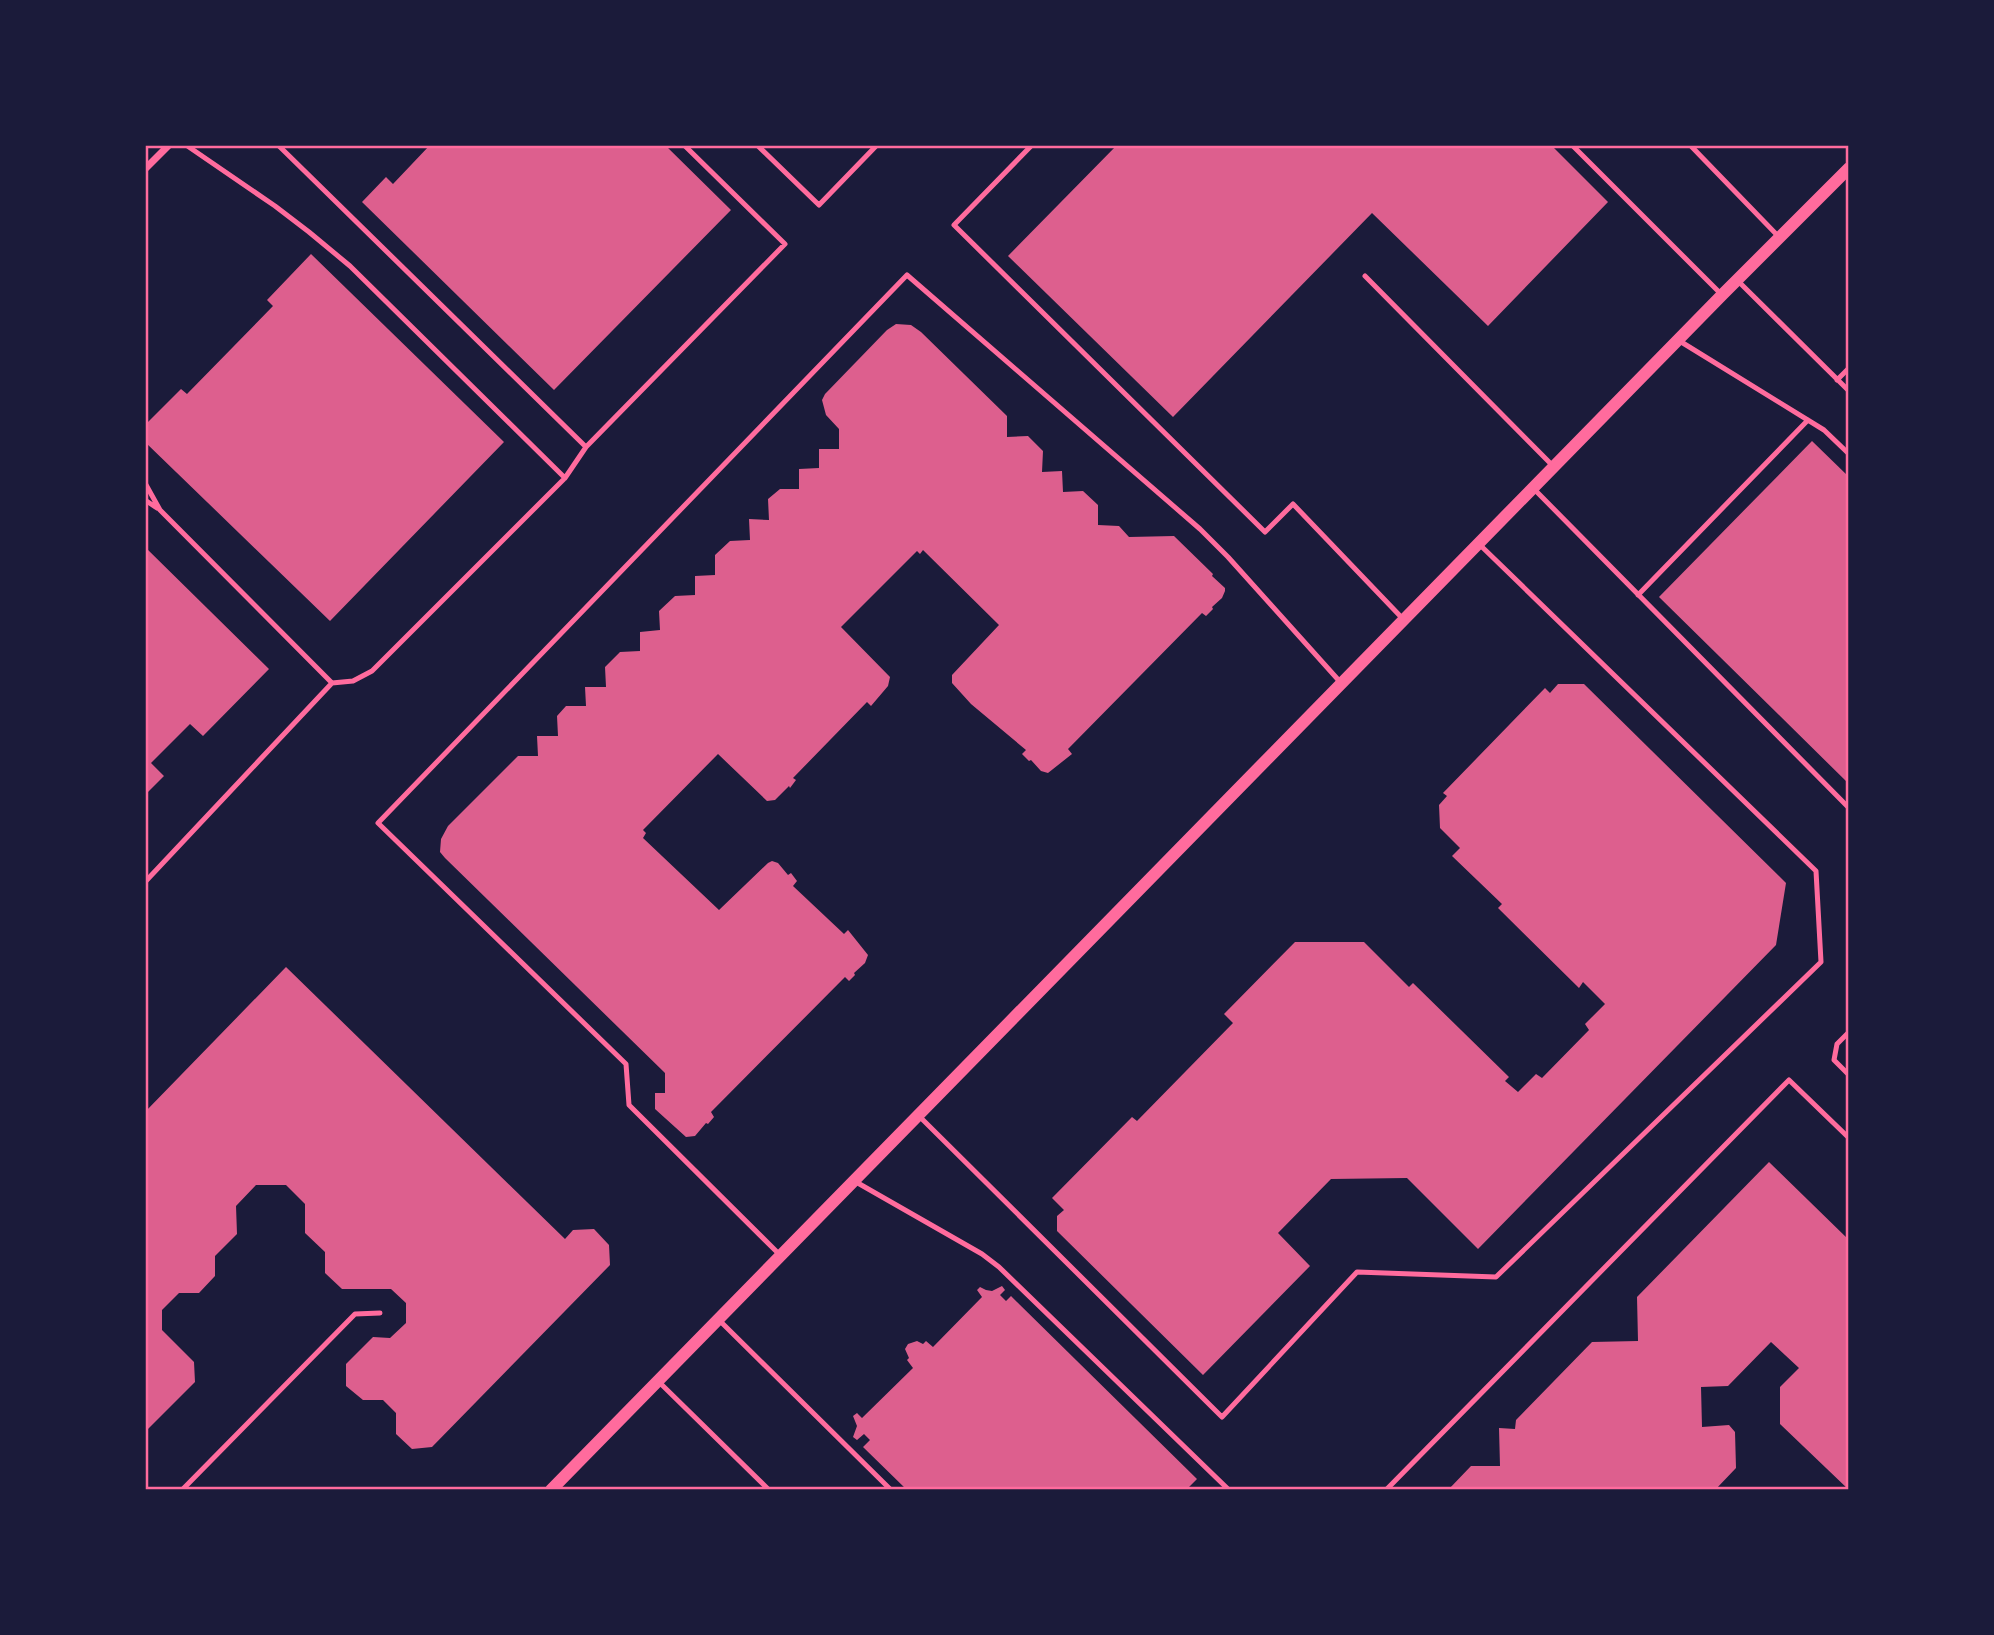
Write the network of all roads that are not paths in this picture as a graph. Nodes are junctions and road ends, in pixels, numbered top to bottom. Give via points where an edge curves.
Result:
1 (169, 145) edge
2 (186, 145) edge
3 (278, 145) edge
4 (684, 145) edge
5 (757, 145) edge
6 (877, 145) edge
7 (1031, 145) edge
8 (1572, 145) edge
9 (1690, 145) edge
10 (1849, 168) edge
11 (145, 169) edge
12 (1780, 238) junction
13 (1364, 276) dead end
14 (1737, 280) junction
15 (1722, 295) junction
16 (1678, 340) junction
17 (1849, 368) edge
18 (1837, 380) junction
19 (1849, 391) edge
20 (1808, 420) junction
21 (586, 447) junction
22 (1849, 454) edge
23 (1554, 467) junction
24 (565, 478) junction
25 (145, 483) edge
26 (1533, 489) junction
27 (145, 500) edge
28 (160, 510) junction
29 (1479, 544) junction
30 (1638, 595) junction
31 (1405, 620) junction
32 (332, 683) junction
33 (1342, 684) junction
34 (1849, 808) edge
35 (145, 882) edge
36 (1849, 1032) edge
37 (1849, 1075) edge
38 (918, 1115) junction
39 (1849, 1138) edge
40 (853, 1181) junction
41 (780, 1255) junction
42 (380, 1313) dead end
43 (718, 1319) junction
44 (657, 1380) junction
45 (182, 1490) edge
46 (551, 1490) edge
47 (769, 1490) edge
48 (891, 1490) edge
49 (1229, 1490) edge
50 (1386, 1490) edge

1 - 11 street
2 - 24 lane via 275,206 351,267
3 - 21 lane
4 - 21 lane via 785,244
5 - 6 lane via 819,205
7 - 31 lane via 954,225 1265,532 1293,504
8 - 15 lane
9 - 12 lane
10 - 12 street
12 - 14 street
13 - 23 lane
14 - 15 street
14 - 18 lane
15 - 16 street
16 - 20 lane
16 - 23 street
17 - 18 lane
18 - 19 lane
20 - 22 lane
20 - 30 lane
21 - 24 lane
23 - 26 street
24 - 32 lane via 372,671 353,681
25 - 28 lane
26 - 29 street
26 - 30 lane
27 - 28 lane
28 - 32 lane
29 - 31 street
29 - 38 lane via 1816,871 1821,962 1496,1277 1357,1272 1222,1417
30 - 34 lane
31 - 33 street
32 - 35 lane
33 - 38 street
33 - 41 lane via 1200,529 907,275 378,823 626,1064 629,1105
36 - 37 lane via 1837,1044 1834,1060
38 - 40 street
39 - 50 lane via 1789,1080
40 - 41 street
40 - 49 lane via 999,1267
41 - 43 street
42 - 45 lane via 355,1314
43 - 44 street
43 - 48 lane
44 - 46 street
44 - 47 lane

